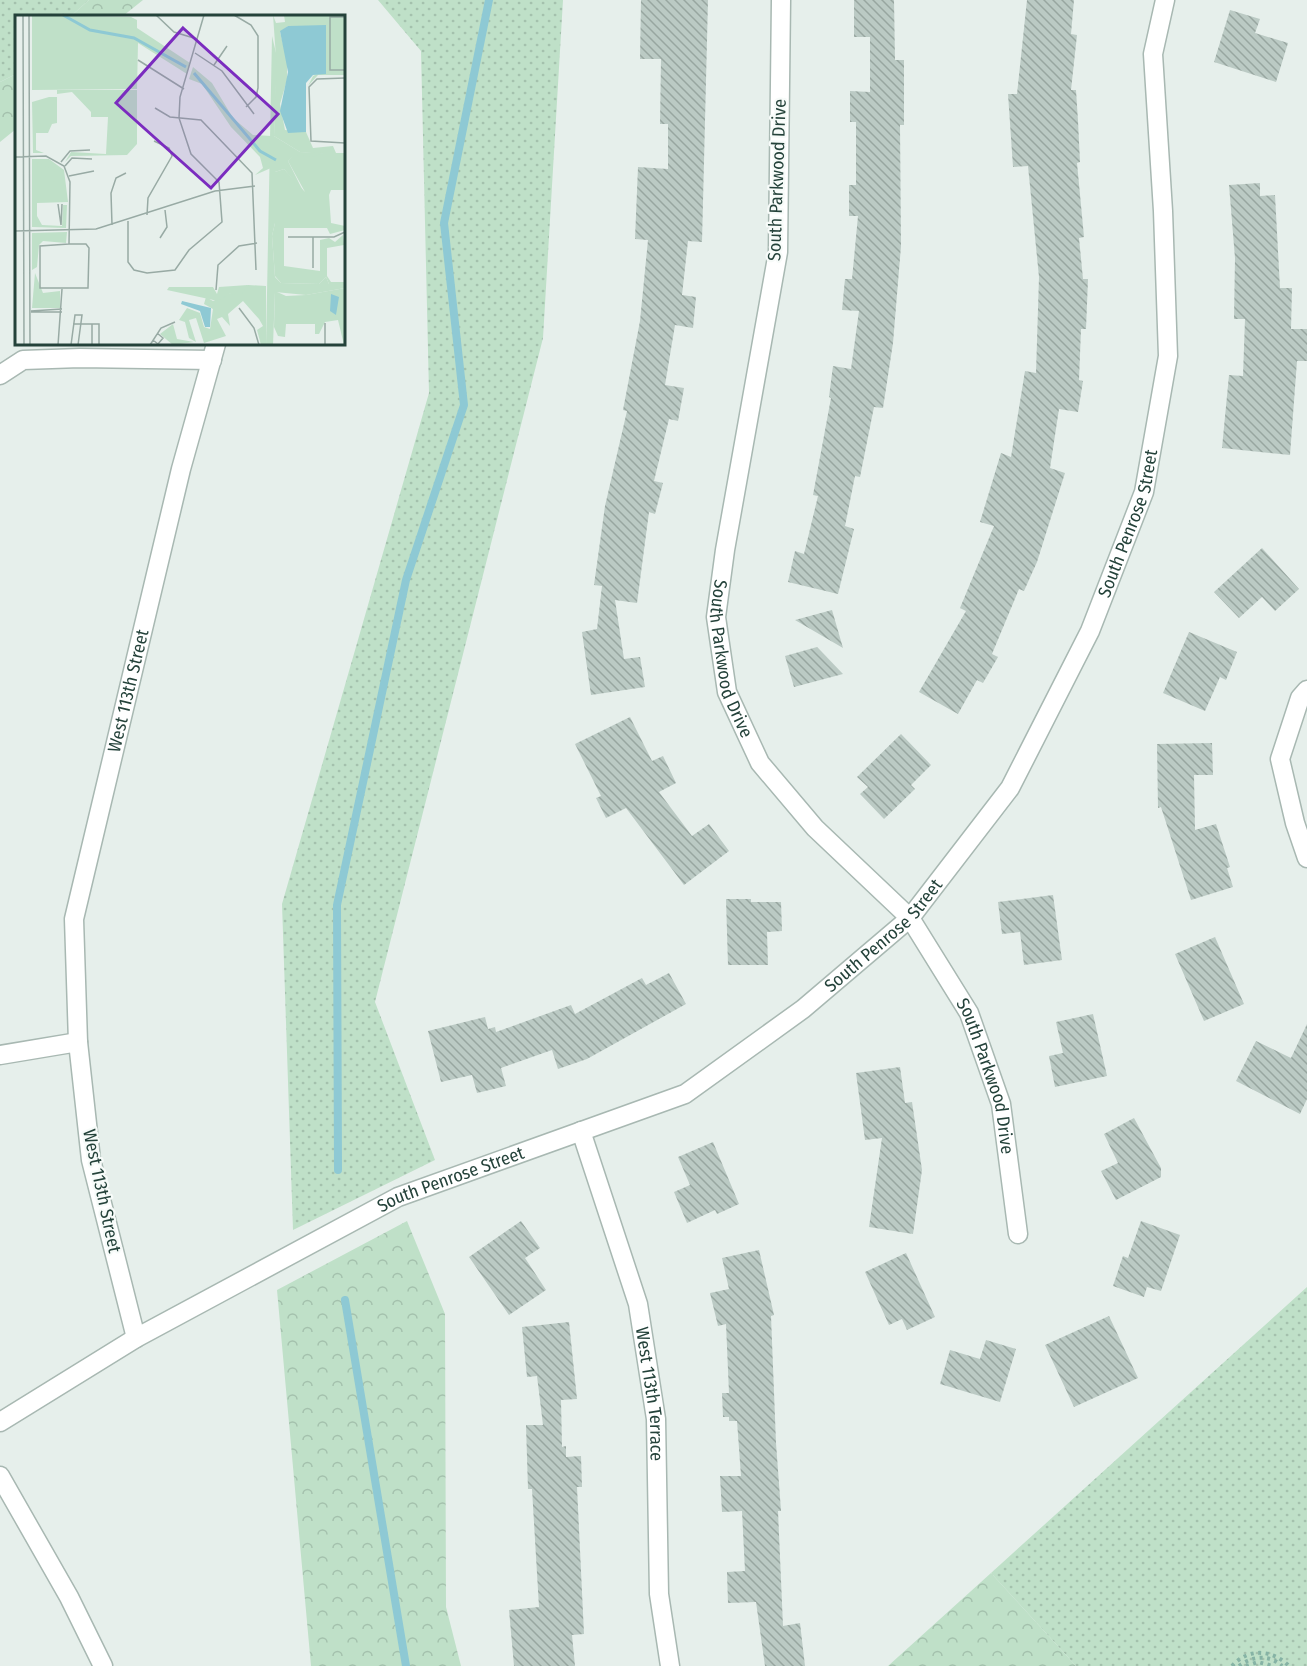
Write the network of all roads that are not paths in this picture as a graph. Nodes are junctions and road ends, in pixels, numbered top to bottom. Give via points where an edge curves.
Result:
1 (781, 0) edge
2 (1165, 0) edge
3 (214, 352) edge
4 (0, 375) edge
5 (1307, 690) edge
6 (1307, 858) edge
7 (910, 918) junction
8 (78, 1042) junction
9 (0, 1055) edge
10 (581, 1131) junction
11 (1018, 1234) dead end
12 (136, 1338) junction
13 (0, 1422) edge
14 (0, 1476) edge
15 (103, 1666) edge
16 (670, 1666) edge

1 - 7 street, South Parkwood Drive via 778,252 716,616 727,692 760,763 815,828
2 - 7 street, South Penrose Street via 1153,54 1168,356 1144,492 1090,631 1011,788
3 - 4 street via 23,360
3 - 8 street, West 113th Street via 181,470 74,919
5 - 6 street via 1300,698 1280,759
7 - 10 street, South Penrose Street via 803,1009 685,1094
7 - 11 street, South Parkwood Drive via 969,1013 1001,1104
8 - 9 street
8 - 12 street, West 113th Street via 91,1160
10 - 12 street, South Penrose Street via 398,1197
10 - 16 street, West 113th Terrace via 640,1315 656,1419 658,1594
12 - 13 street, South Penrose Street
14 - 15 street

